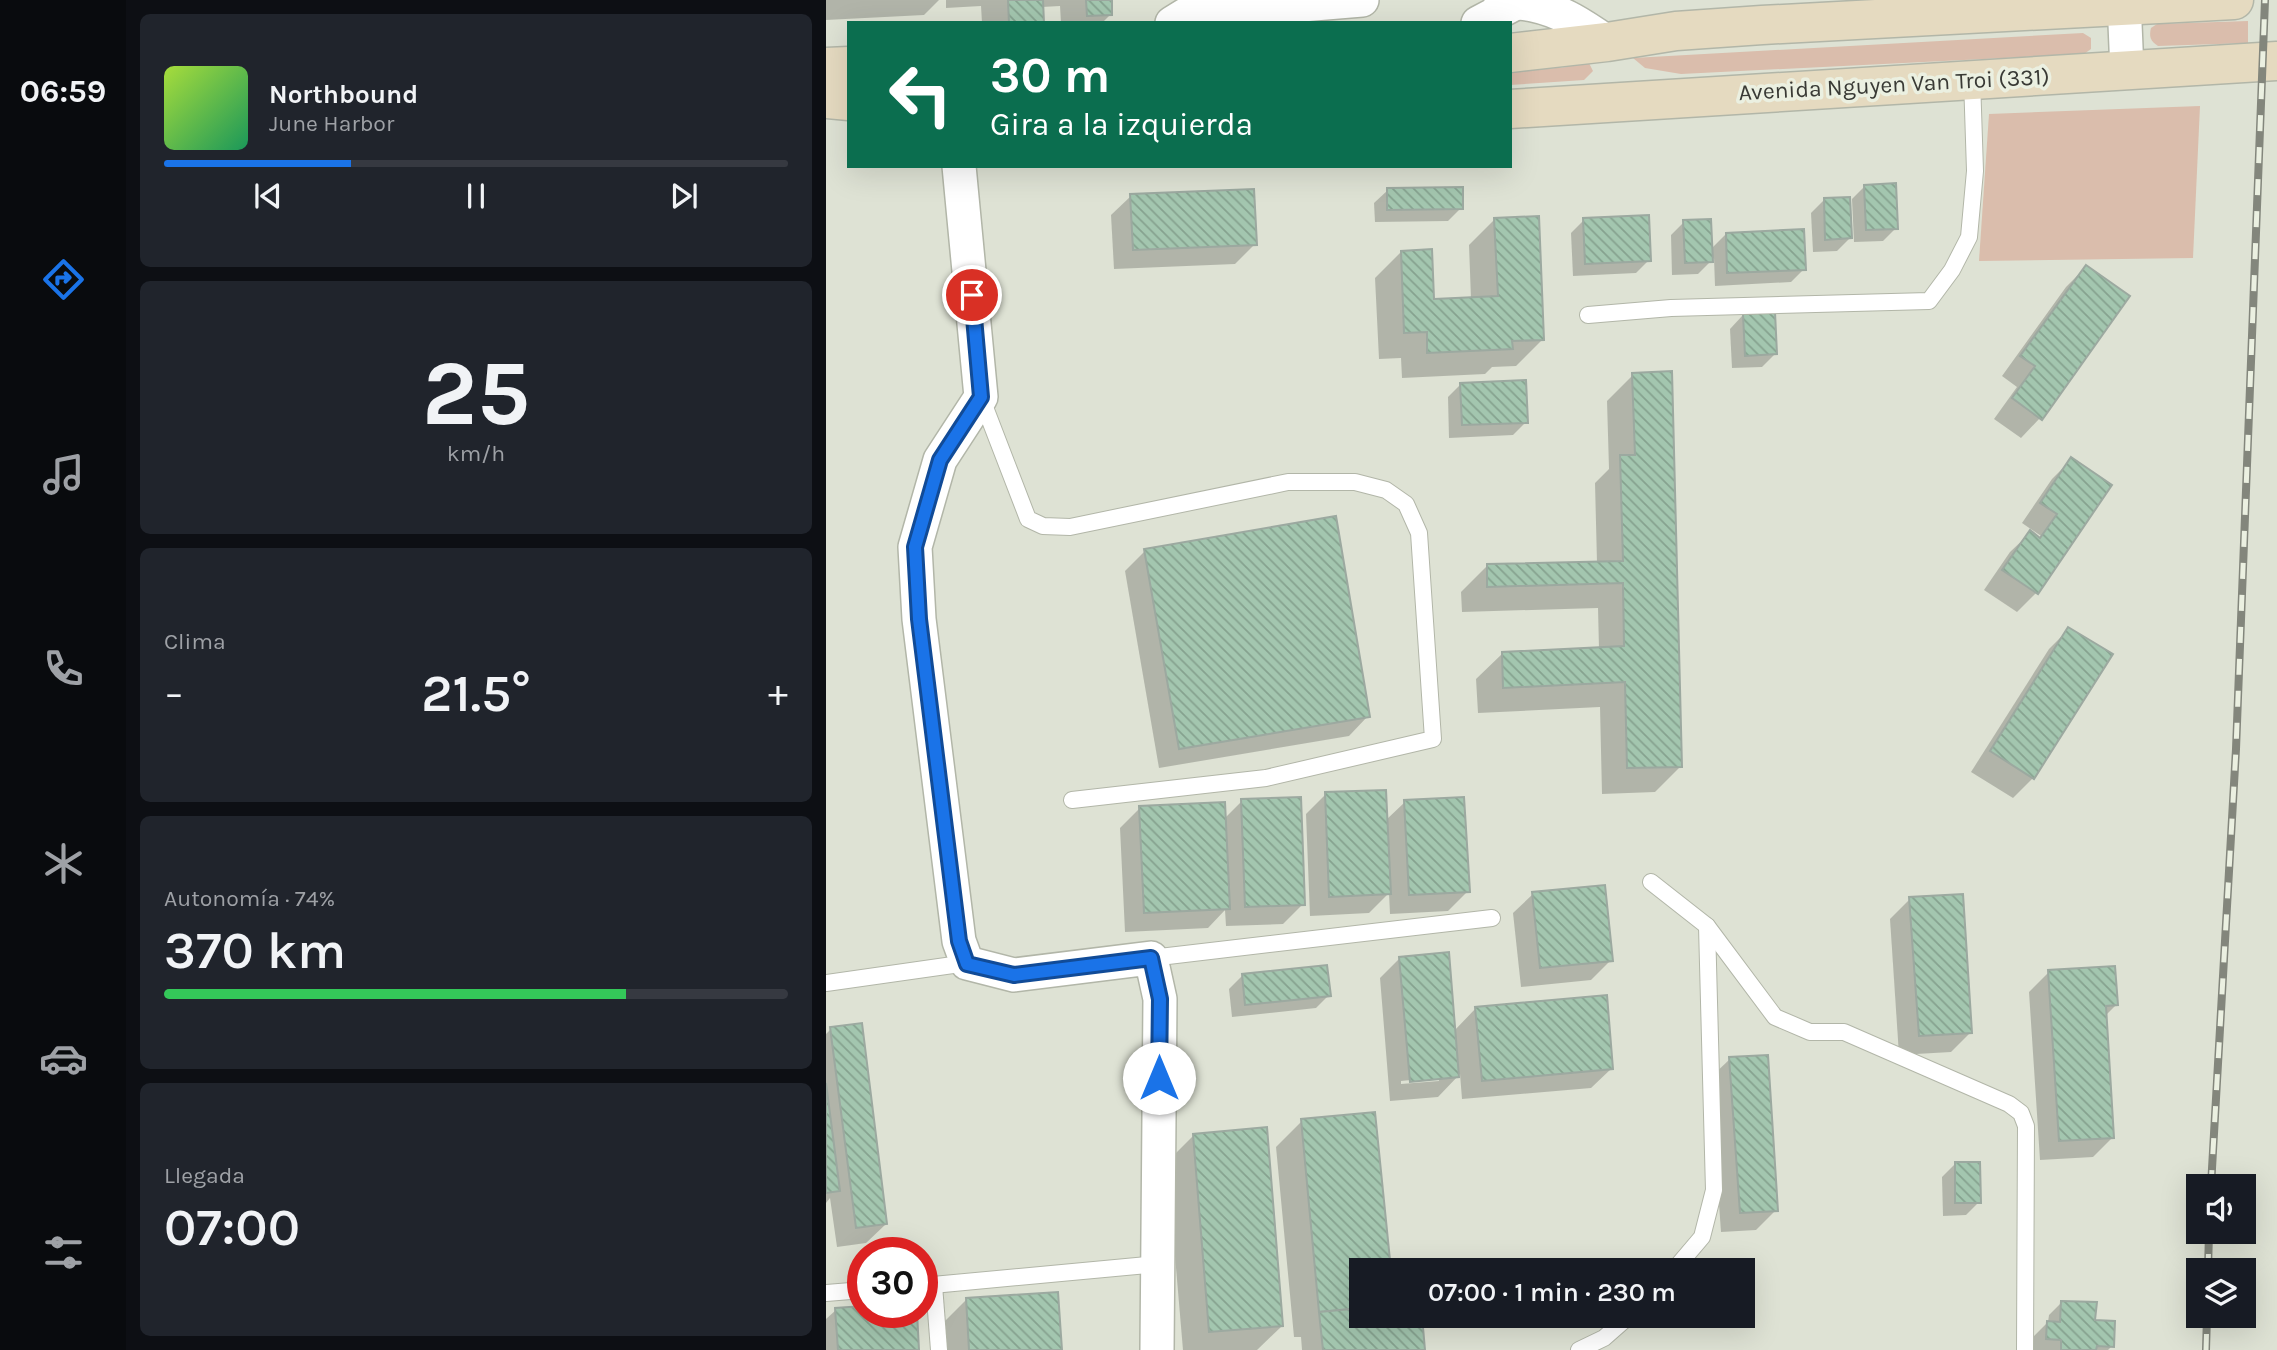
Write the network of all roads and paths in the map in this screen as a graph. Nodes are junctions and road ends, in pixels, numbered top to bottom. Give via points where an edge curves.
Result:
1 (1362, 0) edge
2 (2234, 0) edge
3 (1521, 2) edge
4 (2124, 3) edge
5 (1175, 21) edge
6 (1482, 21) edge
7 (1607, 42) junction
8 (1513, 53) edge
9 (2277, 61) edge
10 (826, 66) edge
11 (847, 66) edge
12 (2127, 71) junction
13 (1972, 79) junction
14 (826, 99) edge
15 (847, 101) edge
16 (1612, 102) junction
17 (1512, 109) edge
18 (959, 168) edge
19 (1588, 315) dead end
20 (981, 397) junction
21 (1072, 800) dead end
22 (1651, 882) dead end
23 (1492, 918) dead end
24 (1707, 926) junction
25 (1151, 958) junction
26 (967, 964) junction
27 (826, 983) edge
28 (1684, 1258) edge
29 (1157, 1264) junction
30 (938, 1284) edge
31 (847, 1291) edge
32 (826, 1293) edge
33 (935, 1328) edge
34 (1615, 1328) edge
35 (939, 1350) edge
36 (1157, 1350) edge
37 (1579, 1350) edge
38 (2025, 1350) edge

1 - 5 street via 1185,15
2 - 4 main road
3 - 6 street
3 - 7 street via 1581,23
3 - 8 street
4 - 7 main road via 1676,31
4 - 12 street
7 - 8 main road
7 - 16 main road
9 - 12 main road, Avenida Nguyen Van Troi (331)
10 - 11 main road
12 - 13 main road, Avenida Nguyen Van Troi (331)
13 - 16 main road, Avenida Nguyen Van Troi (331)
13 - 19 lane via 1975,171 1969,237 1929,301 1671,308
14 - 15 main road
16 - 17 main road, Avenida Nguyen Van Troi (331)
18 - 20 street
20 - 21 lane via 1028,519 1043,526 1070,527 1288,482 1355,482 1386,491 1406,504 1419,533 1433,739 1266,778
20 - 26 street via 940,460 915,547 919,619 959,941
22 - 24 lane
23 - 25 lane
24 - 28 lane via 1714,1190 1702,1237
24 - 38 lane via 1775,1017 1810,1032 1844,1032 2021,1113 2026,1126
25 - 26 street via 1014,975
25 - 29 street via 1160,999
26 - 27 lane
29 - 30 lane
29 - 36 street
31 - 32 lane
33 - 35 lane
34 - 37 lane

